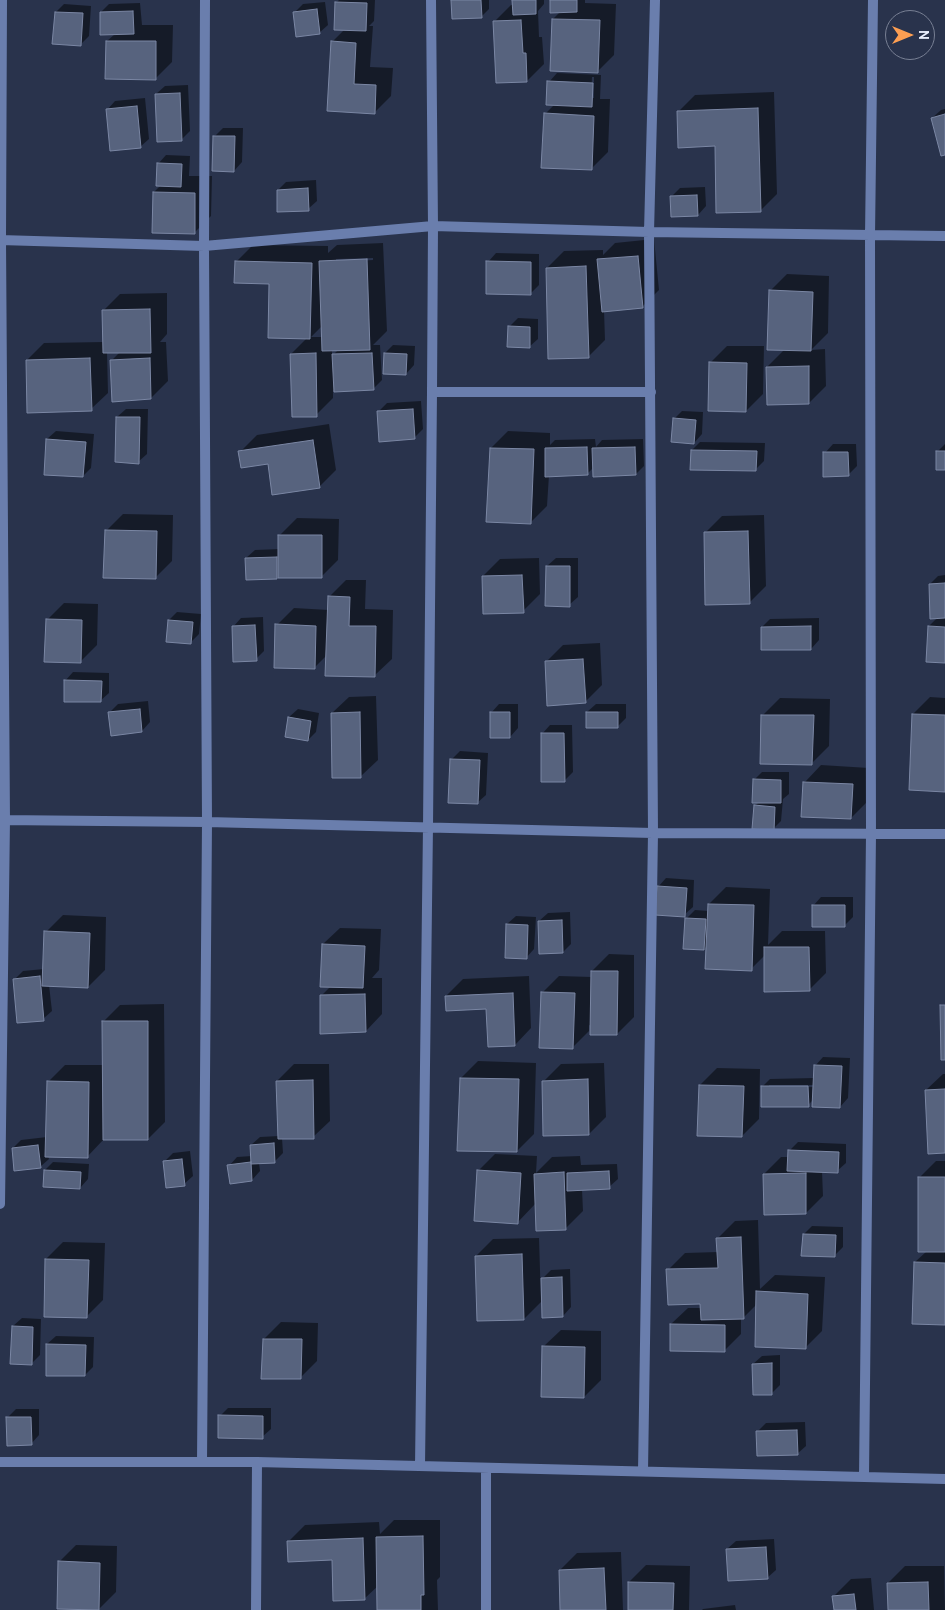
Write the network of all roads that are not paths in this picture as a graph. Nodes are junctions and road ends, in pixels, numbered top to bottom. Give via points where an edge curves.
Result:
1 (2, 0) edge
2 (205, 0) edge
3 (431, 0) edge
4 (655, 0) edge
5 (873, 0) edge
6 (433, 226) junction
7 (650, 232) junction
8 (870, 236) junction
9 (945, 236) edge
10 (0, 240) edge
11 (204, 246) junction
12 (432, 392) junction
13 (651, 392) junction
14 (3, 820) edge
15 (207, 822) junction
16 (428, 826) junction
17 (653, 833) junction
18 (871, 834) junction
19 (945, 834) edge
20 (0, 1204) edge
21 (0, 1462) edge
22 (202, 1462) junction
23 (257, 1462) junction
24 (420, 1466) junction
25 (486, 1468) junction
26 (643, 1471) junction
27 (864, 1476) junction
28 (945, 1479) edge
29 (256, 1610) edge
30 (486, 1610) edge

1 - 10 street
2 - 11 street
3 - 6 street
4 - 7 street
5 - 8 street
6 - 7 street
6 - 11 street
6 - 12 street
7 - 8 street
7 - 13 street
8 - 9 street
8 - 18 street
10 - 11 street
10 - 14 street
11 - 15 street
12 - 13 street
12 - 16 street
13 - 17 street
14 - 15 street
14 - 20 street
15 - 16 street
15 - 22 street
16 - 17 street
16 - 24 street
17 - 18 street
17 - 26 street
18 - 19 street
18 - 27 street
21 - 22 street
22 - 23 street
23 - 24 street
23 - 29 street
24 - 25 street
25 - 26 street
25 - 30 street
26 - 27 street
27 - 28 street

